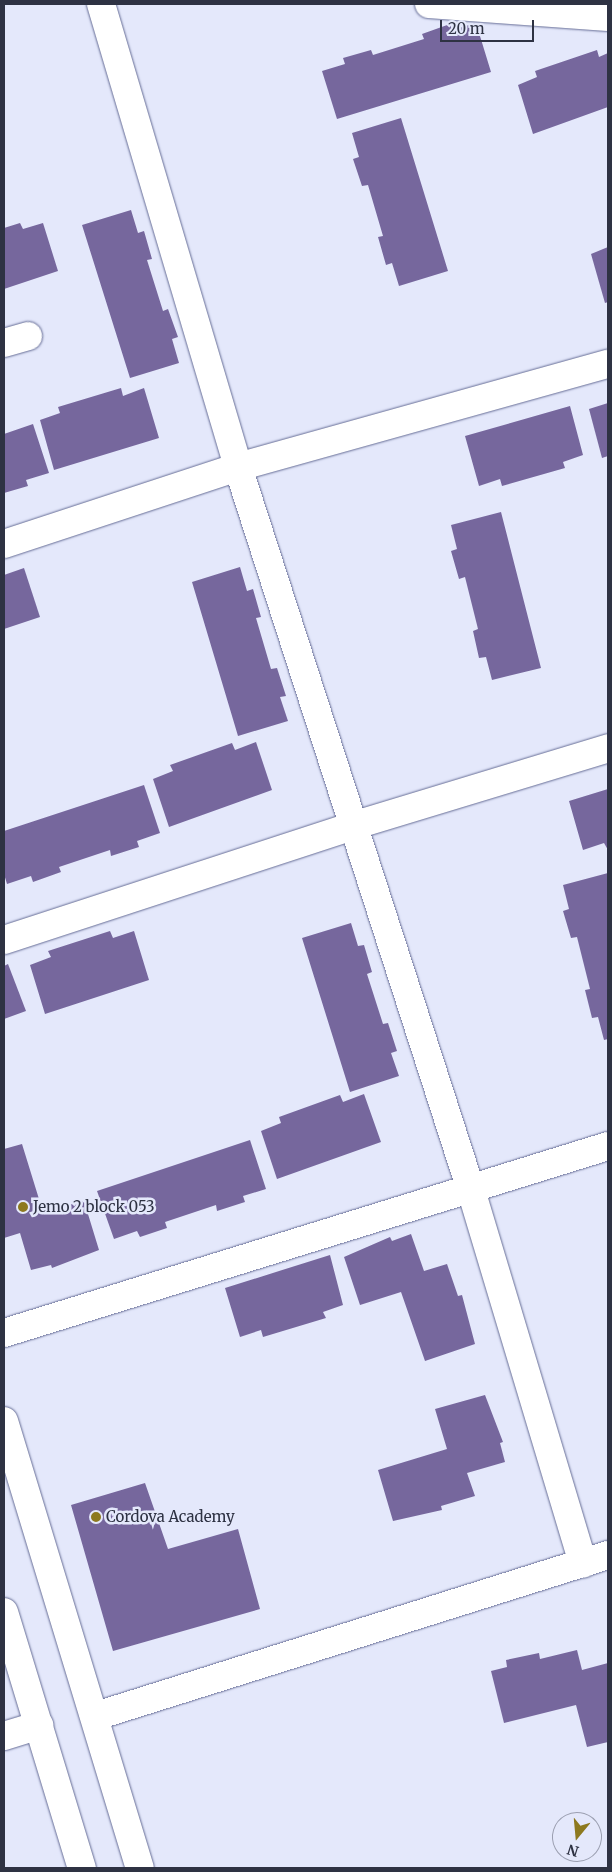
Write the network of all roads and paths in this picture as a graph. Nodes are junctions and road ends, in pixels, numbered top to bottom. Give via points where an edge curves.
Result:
1 (101, 4) edge
2 (429, 4) edge
3 (608, 17) edge
4 (608, 364) edge
5 (238, 467) junction
6 (4, 544) edge
7 (608, 748) edge
8 (352, 826) junction
9 (4, 940) edge
10 (608, 1146) edge
11 (471, 1190) junction
12 (4, 1332) edge
13 (6, 1437) edge
14 (608, 1555) edge
15 (583, 1564) junction
16 (4, 1612) edge
17 (96, 1716) junction
18 (39, 1724) junction
19 (4, 1736) edge
20 (82, 1868) edge
21 (140, 1868) edge

1 - 5 street
2 - 3 street
4 - 5 street
5 - 6 street
5 - 8 street
7 - 8 street
8 - 9 street
8 - 11 street
10 - 11 street
11 - 12 street
11 - 15 street
13 - 17 street
14 - 15 street
15 - 17 street
16 - 18 street
17 - 21 street
18 - 19 street
18 - 20 street

